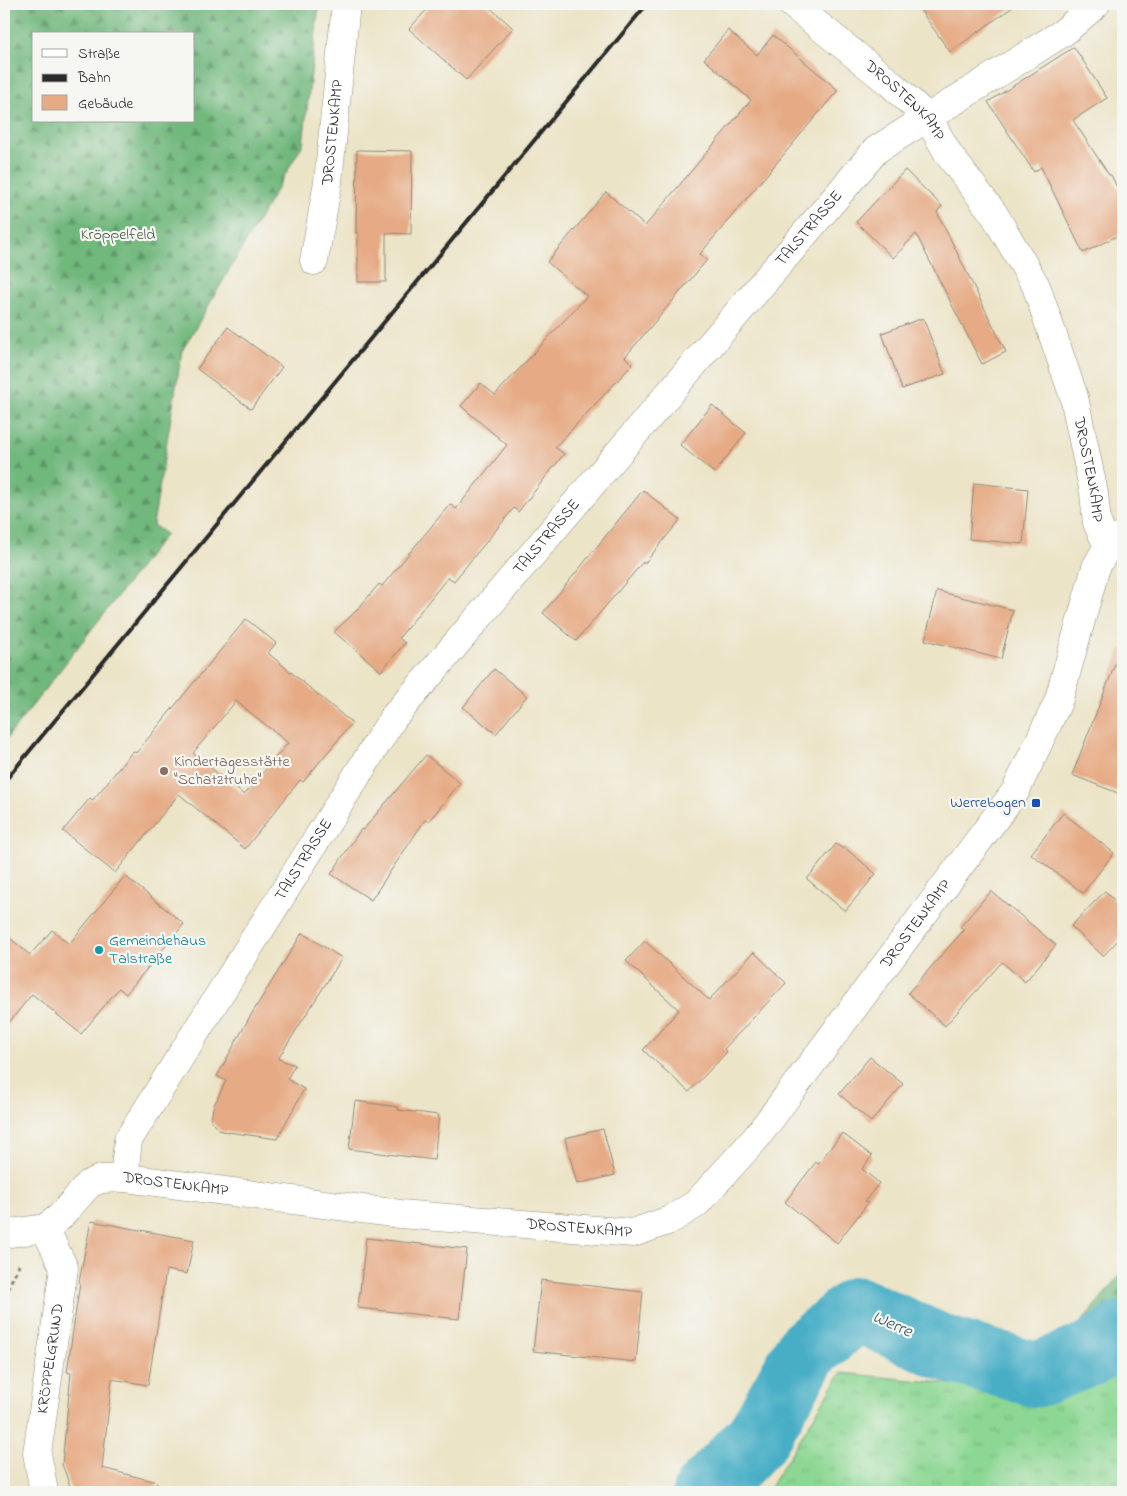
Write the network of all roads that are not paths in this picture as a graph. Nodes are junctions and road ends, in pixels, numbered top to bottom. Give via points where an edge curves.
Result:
1 (346, 4) edge
2 (792, 4) edge
3 (1096, 4) edge
4 (928, 118) junction
5 (314, 261) dead end
6 (1116, 541) edge
7 (126, 1178) junction
8 (45, 1228) junction
9 (4, 1234) edge
10 (44, 1492) edge

1 - 5 street, DROSTENKAMP via 328,182
2 - 4 street, DROSTENKAMP
3 - 4 street, TALSTRASSE via 1064,32
4 - 6 street, DROSTENKAMP via 950,155 994,214 1036,286 1074,397 1098,523
4 - 7 street, TALSTRASSE via 876,150 393,718 128,1140
6 - 7 street, DROSTENKAMP via 1096,567 1058,702 1015,792 756,1138 696,1204 670,1220 633,1234 400,1214
7 - 8 street, DROSTENKAMP via 101,1179 89,1184 60,1217
8 - 9 street
8 - 10 street, KRÖPPELGRUND via 64,1268 37,1452

